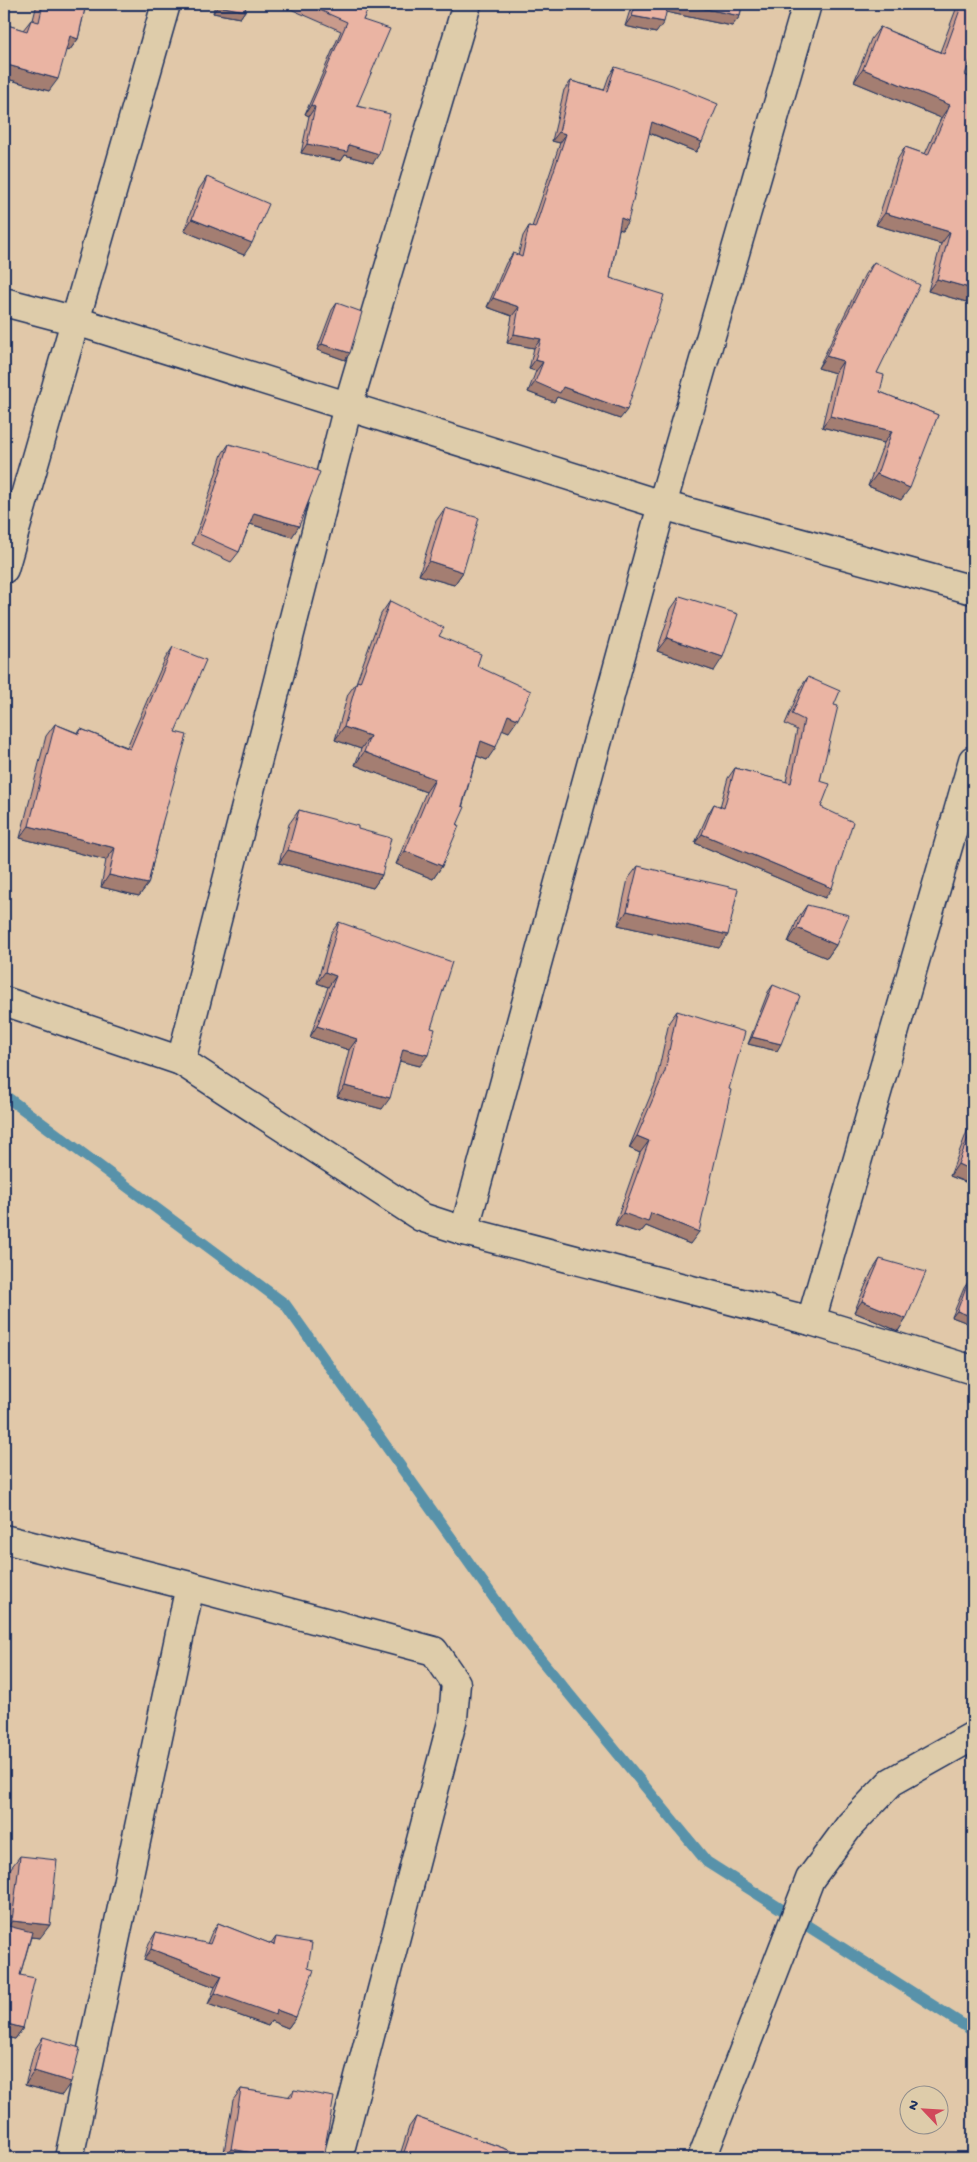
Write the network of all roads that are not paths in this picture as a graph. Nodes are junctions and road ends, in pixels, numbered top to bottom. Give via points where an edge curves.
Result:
1 (166, 4) edge
2 (468, 4) edge
3 (808, 4) edge
4 (4, 302) edge
5 (76, 321) junction
6 (348, 406) junction
7 (662, 505) junction
8 (4, 569) edge
9 (973, 590) edge
10 (973, 760) edge
11 (4, 1001) edge
12 (181, 1061) junction
13 (464, 1231) junction
14 (811, 1321) junction
15 (973, 1370) edge
16 (4, 1539) edge
17 (190, 1586) junction
18 (973, 1736) edge
19 (69, 2158) edge
20 (338, 2158) edge
21 (702, 2158) edge

1 - 5 street
2 - 6 street
3 - 7 street
4 - 5 street
5 - 6 street
5 - 8 street
6 - 7 street
6 - 12 street
7 - 9 street
7 - 13 street
10 - 14 street
11 - 12 street
12 - 13 street via 421,1217
13 - 14 street
14 - 15 street
16 - 17 street
17 - 19 street
17 - 20 street via 434,1651 456,1683 453,1718
18 - 21 street via 891,1782 850,1825 810,1879

